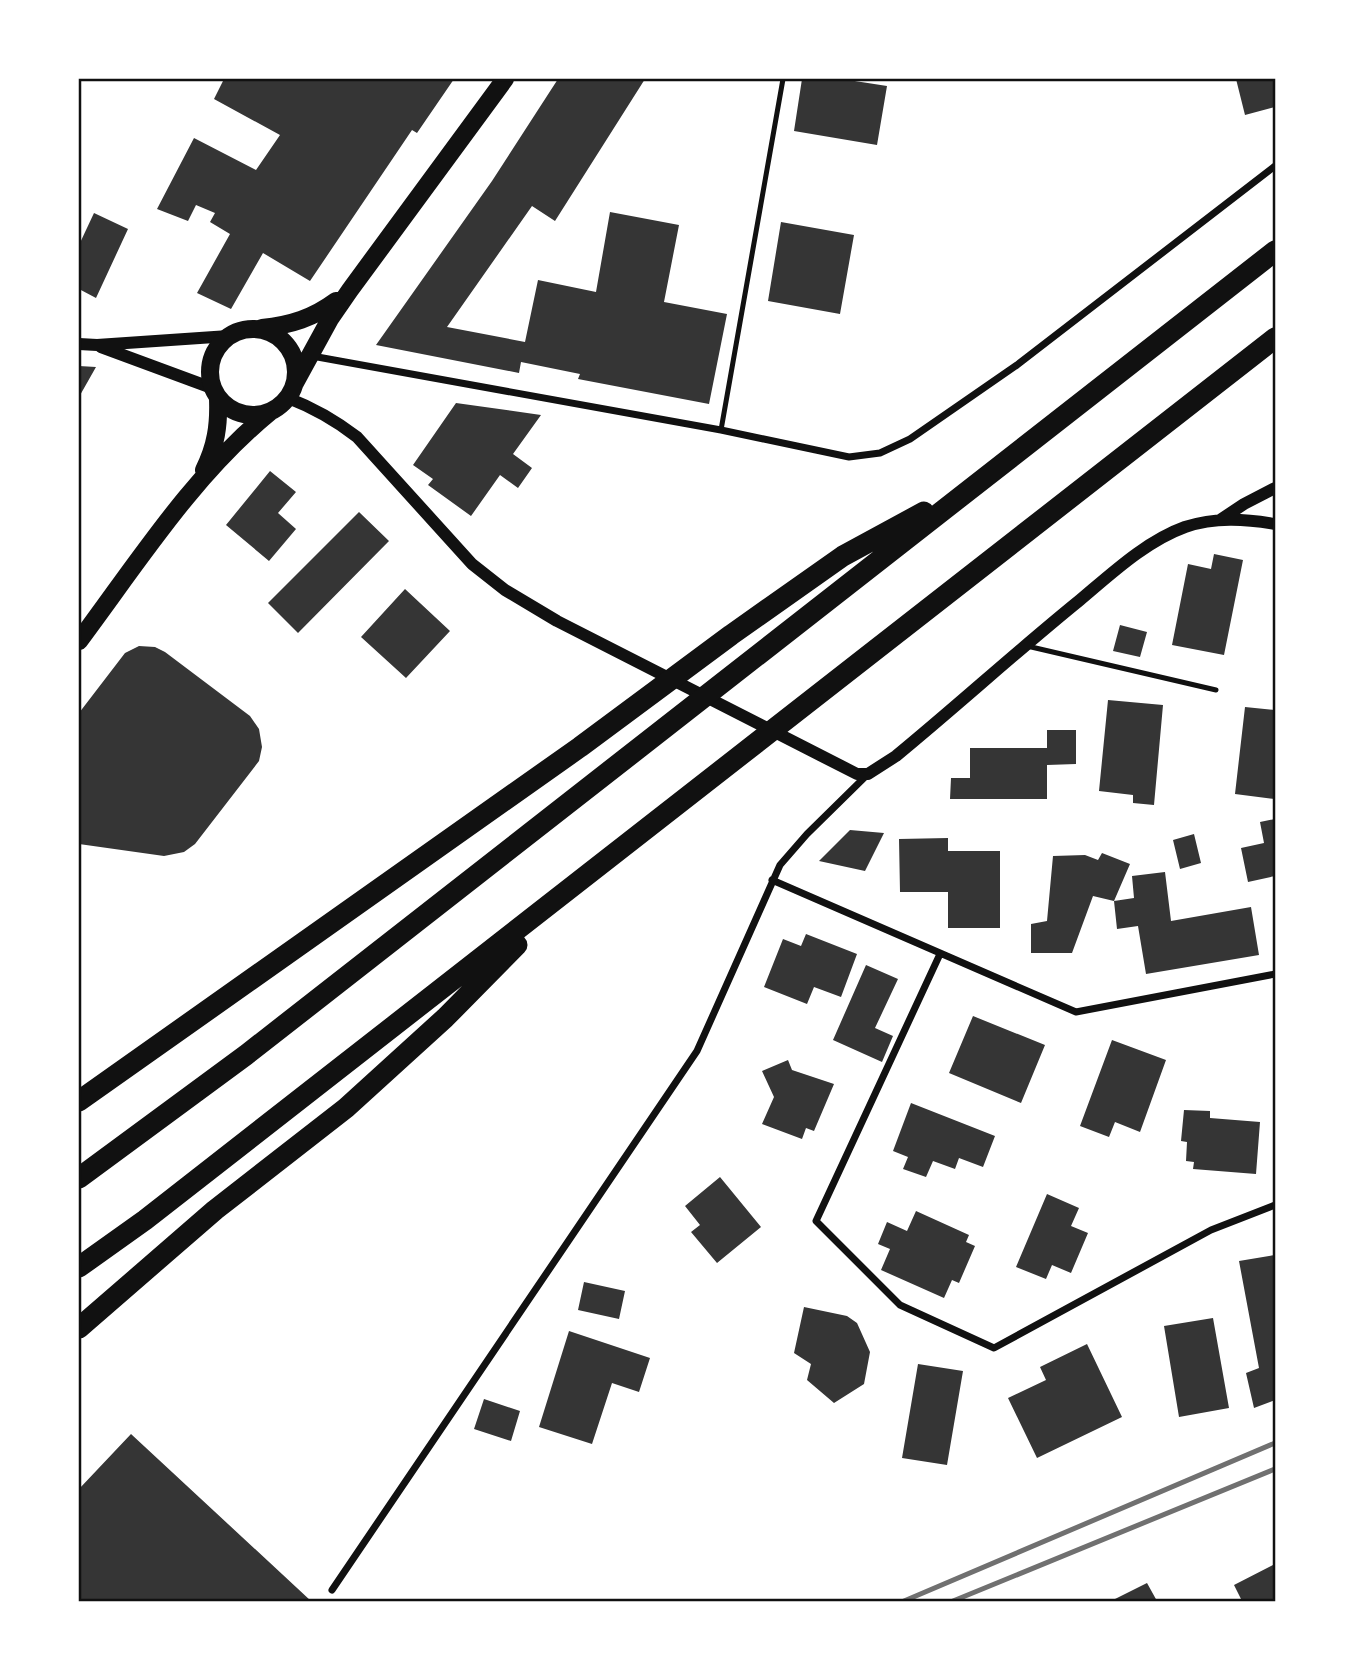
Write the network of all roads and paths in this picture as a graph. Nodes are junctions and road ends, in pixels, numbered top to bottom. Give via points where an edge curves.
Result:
1 (505, 79) edge
2 (783, 79) edge
3 (1275, 166) edge
4 (1275, 251) edge
5 (350, 290) junction
6 (259, 328) junction
7 (229, 336) junction
8 (1275, 338) edge
9 (79, 344) edge
10 (97, 345) junction
11 (309, 355) junction
12 (291, 390) junction
13 (215, 393) junction
14 (270, 412) junction
15 (721, 430) junction
16 (979, 483) junction
17 (1275, 488) edge
18 (194, 489) junction
19 (1219, 520) junction
20 (1275, 524) edge
21 (79, 641) edge
22 (1024, 646) junction
23 (1216, 690) dead end
24 (868, 774) junction
25 (772, 880) junction
26 (577, 884) junction
27 (940, 954) junction
28 (1275, 974) edge
29 (79, 1101) edge
30 (79, 1178) edge
31 (1275, 1205) edge
32 (79, 1267) edge
33 (79, 1328) edge
34 (332, 1590) dead end

1 - 5 main road
2 - 15 lane
3 - 15 street via 1049,342 910,439 880,453 849,457
4 - 16 highway
5 - 6 main road via 318,314 287,326
5 - 11 main road
6 - 7 main road
6 - 12 main road via 289,347 296,370
7 - 10 street
7 - 13 main road via 211,359 209,373
8 - 26 highway
9 - 10 street
10 - 13 street
11 - 12 main road
11 - 15 street
12 - 14 main road
12 - 24 street via 357,438 472,564 505,590 846,770
13 - 14 main road via 229,409 242,414
13 - 18 main road via 219,428
14 - 18 main road
16 - 29 highway via 843,556
16 - 30 highway via 246,1055
17 - 19 street
18 - 21 main road
19 - 20 street
19 - 22 street via 1185,527 1141,552
22 - 23 lane
22 - 24 street via 925,732
24 - 25 street via 790,852
25 - 27 street
25 - 34 street via 697,1051
26 - 32 highway
26 - 33 highway via 445,1018 346,1108 215,1210
27 - 28 street via 1076,1012
27 - 31 street via 816,1221 900,1305 994,1348 1211,1230

